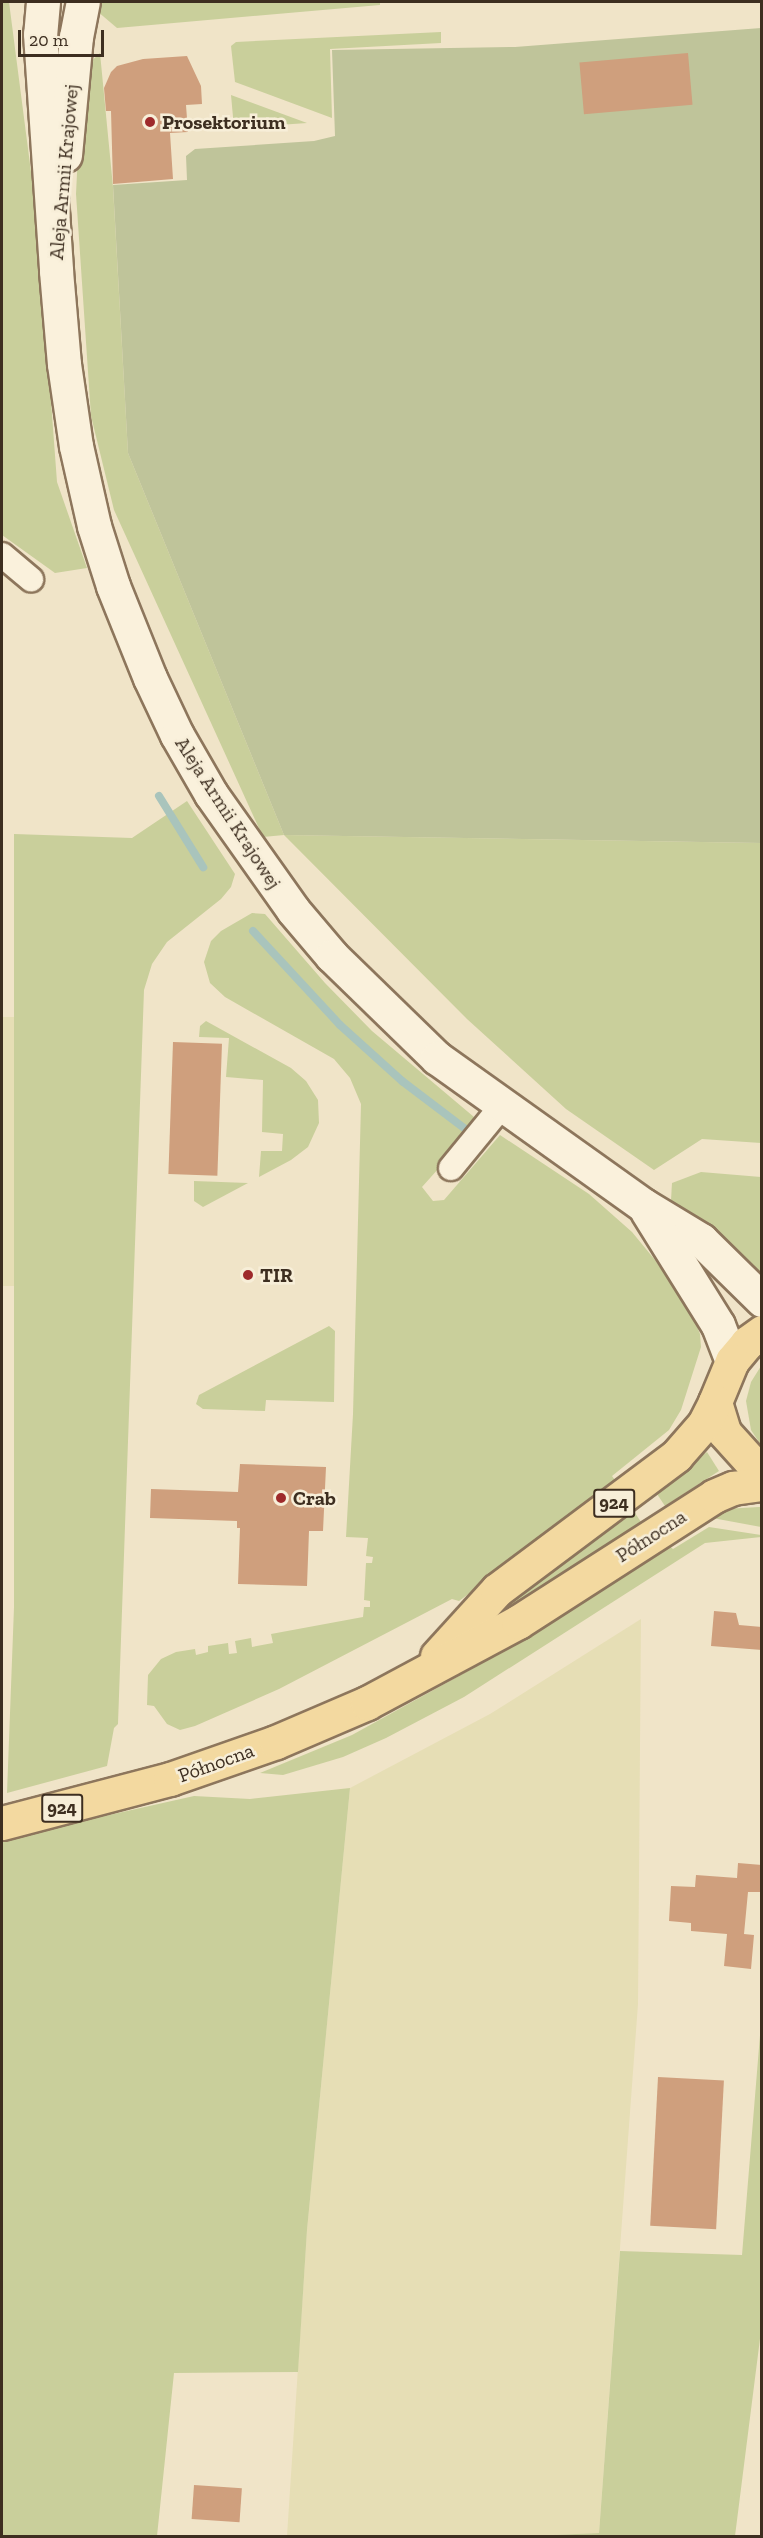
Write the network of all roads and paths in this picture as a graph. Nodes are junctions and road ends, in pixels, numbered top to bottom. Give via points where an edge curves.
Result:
1 (43, 2) edge
2 (83, 2) edge
3 (56, 271) junction
4 (2, 555) edge
5 (31, 579) dead end
6 (502, 1106) junction
7 (451, 1168) dead end
8 (643, 1205) junction
9 (762, 1300) edge
10 (762, 1332) edge
11 (732, 1361) junction
12 (715, 1402) junction
13 (762, 1474) edge
14 (762, 1484) edge
15 (420, 1673) junction
16 (2, 1823) edge

1 - 3 main road, Aleja Armii Krajowej via 40,34
2 - 3 main road, Aleja Armii Krajowej via 76,37
3 - 6 main road, Aleja Armii Krajowej via 76,446 94,526 126,617 177,735 267,877 326,949 437,1058
4 - 5 street
6 - 7 street
6 - 8 main road, Aleja Armii Krajowej
8 - 9 main road, Aleja Armii Krajowej via 701,1240
8 - 11 main road, Aleja Armii Krajowej via 718,1325
10 - 11 main road, 924
11 - 12 main road, 924
12 - 13 main road via 724,1432
12 - 15 main road, Północna / 924 via 704,1424 676,1456 497,1590
14 - 15 main road, Północna / 924 via 733,1488 714,1496 518,1622
15 - 16 main road, Północna / 924 via 367,1703 215,1765

